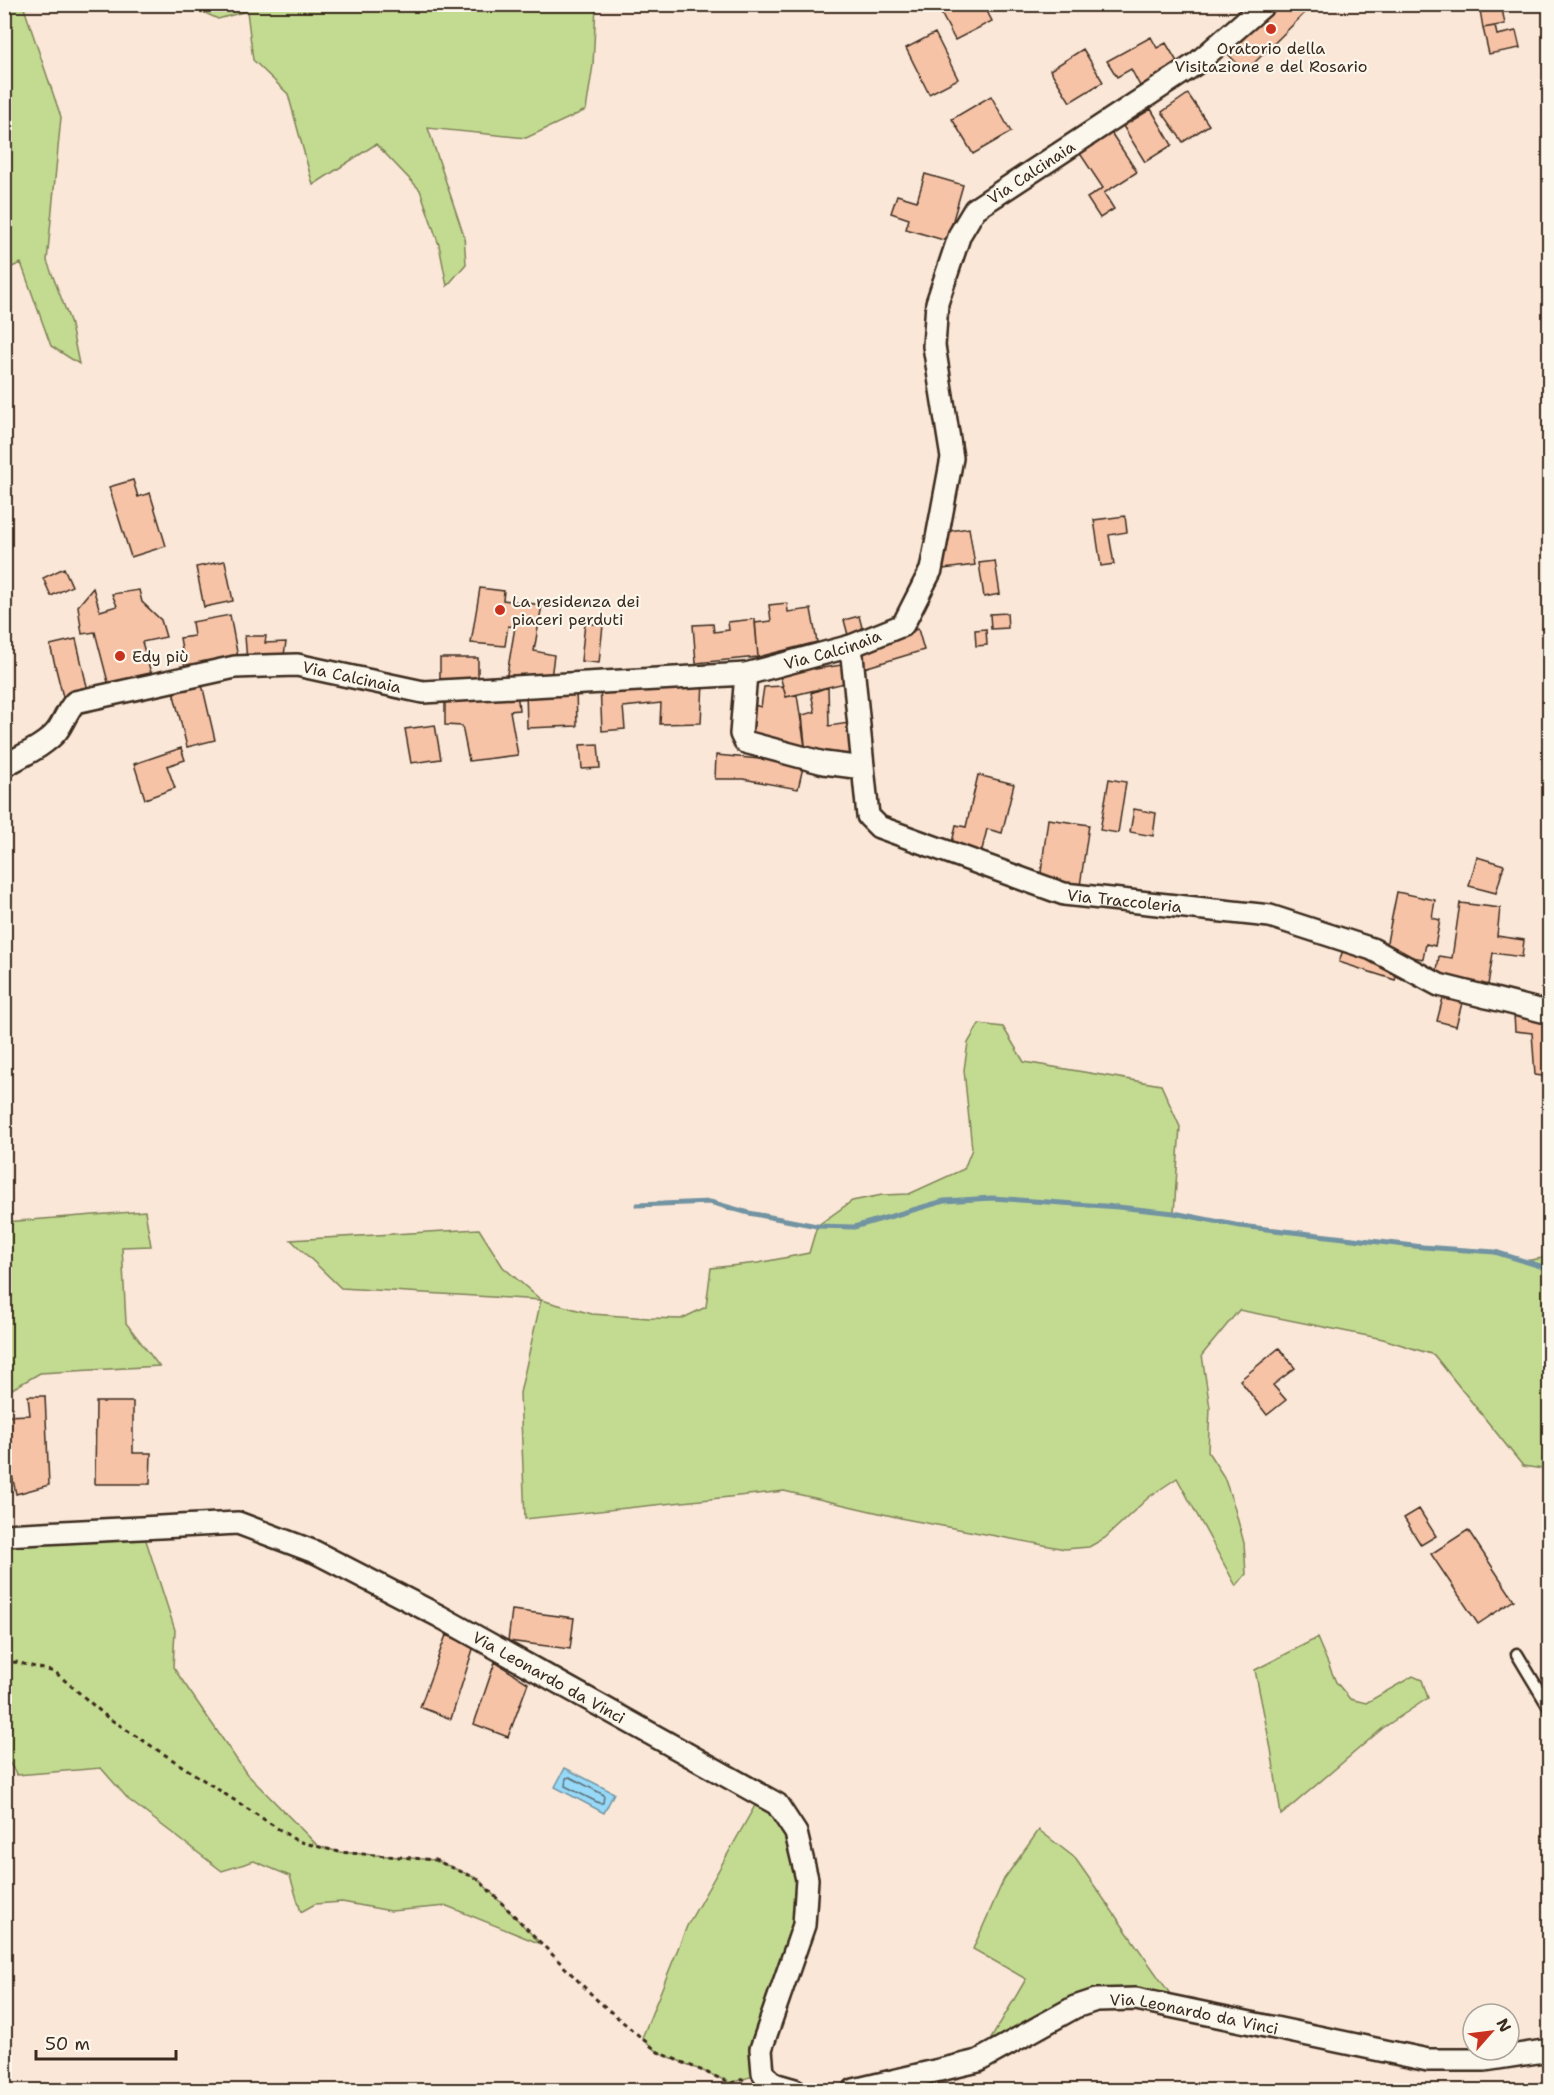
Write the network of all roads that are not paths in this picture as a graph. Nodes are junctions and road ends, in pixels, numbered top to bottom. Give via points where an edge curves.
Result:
1 (1265, 4) edge
2 (851, 646) junction
3 (746, 674) junction
4 (4, 766) edge
5 (864, 768) junction
6 (1550, 1013) edge
7 (4, 1535) edge
8 (1517, 1654) dead end
9 (1550, 1709) edge
10 (1550, 2050) edge
11 (795, 2091) edge
12 (854, 2091) edge

1 - 2 street, Via Calcinaia via 1197,63 975,209 960,234 937,303 934,346 952,458 931,570 903,625
2 - 3 street, Via Calcinaia
2 - 5 street, Via Traccoleria
3 - 4 street, Via Calcinaia via 423,692 297,665 235,667 75,702 58,730
3 - 5 street via 741,734 745,742 824,763
5 - 6 street, Via Traccoleria via 868,816 879,827 1064,894 1270,916 1372,949 1438,985
7 - 11 street, Via Leonardo da Vinci via 238,1523 315,1552 418,1605 777,1804 796,1833 807,1879 804,1924 761,2049 763,2073 774,2084
8 - 9 lane
10 - 12 street, Via Leonardo da Vinci via 1485,2060 1428,2060 1136,1999 1096,2000 1075,2007 978,2061

